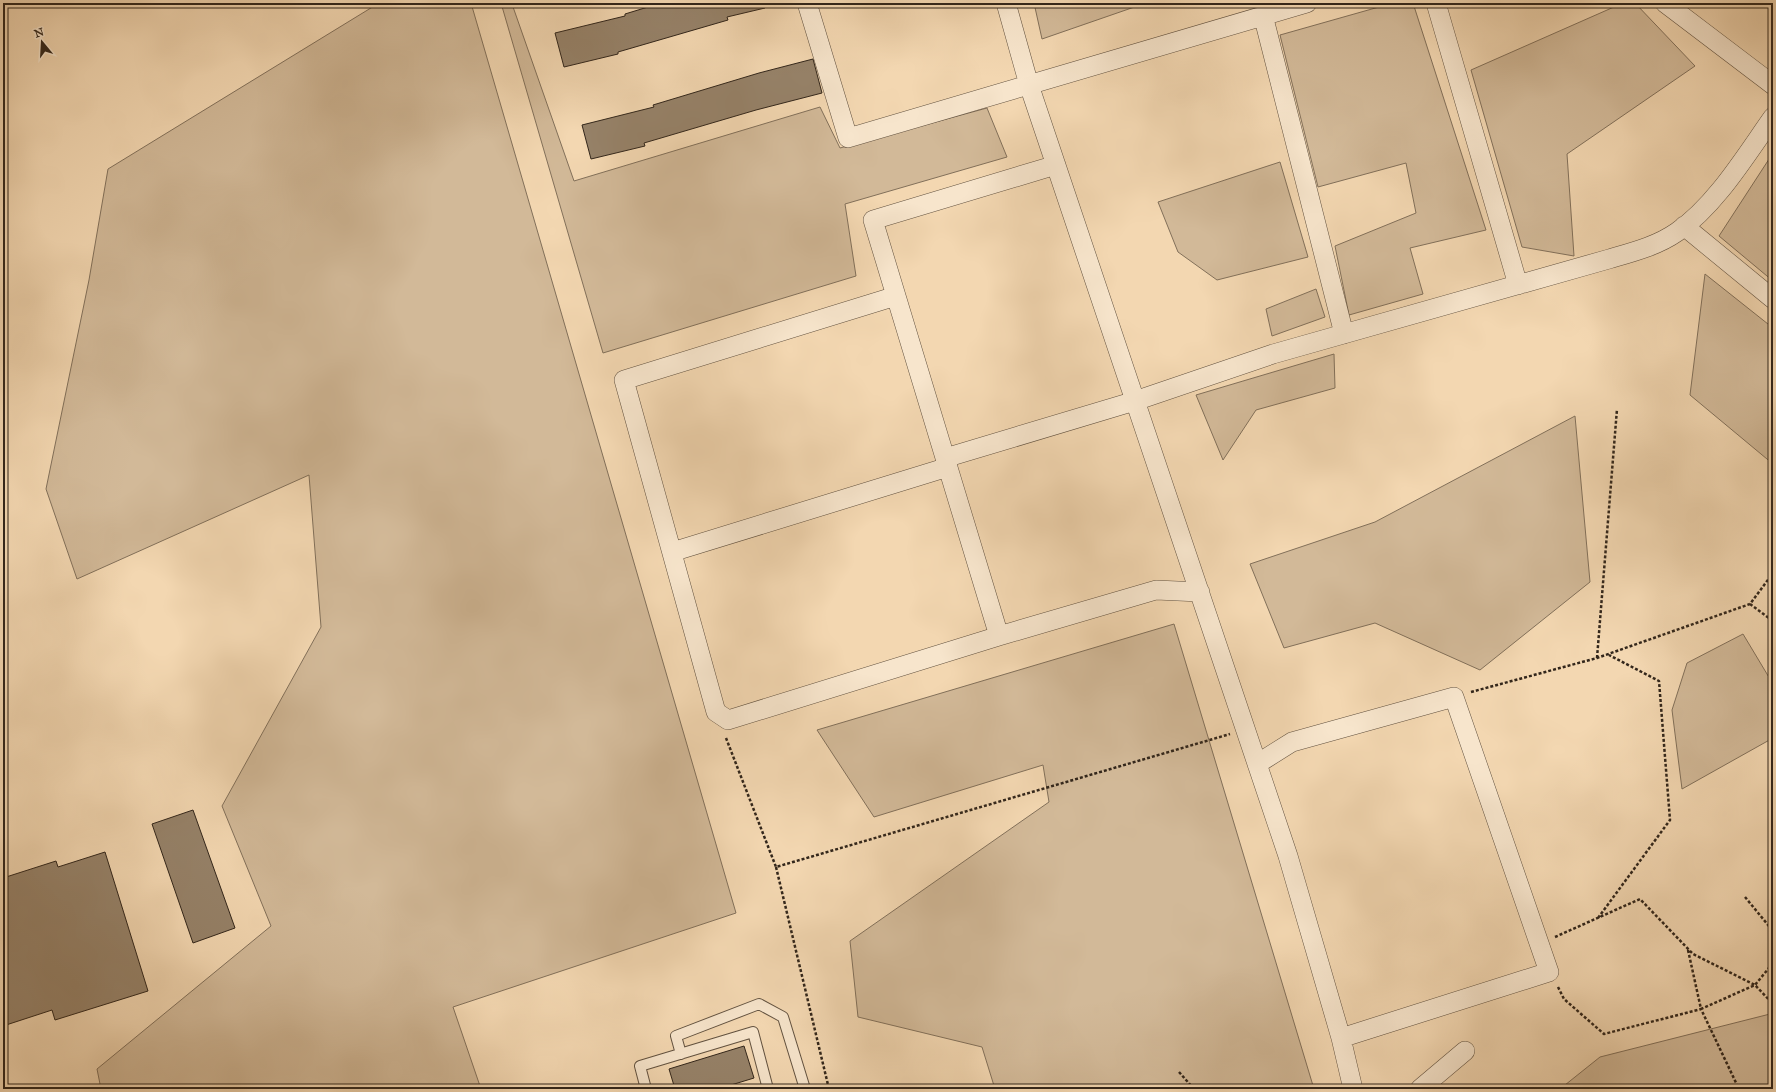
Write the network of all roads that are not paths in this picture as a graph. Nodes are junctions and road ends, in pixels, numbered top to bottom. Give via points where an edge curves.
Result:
1 (807, 3) edge
2 (1006, 3) edge
3 (1307, 3) edge
4 (1436, 3) edge
5 (1665, 3) edge
6 (1263, 15) junction
7 (1029, 85) junction
8 (1773, 85) edge
9 (1773, 117) edge
10 (1056, 166) junction
11 (1684, 226) junction
12 (1518, 285) junction
13 (896, 296) junction
14 (1773, 299) edge
15 (1344, 334) junction
16 (1135, 401) junction
17 (947, 462) junction
18 (672, 552) junction
19 (1200, 592) junction
20 (999, 636) junction
21 (1258, 764) junction
22 (1341, 1038) junction
23 (1465, 1051) dead end
24 (681, 1054) junction
25 (646, 1089) edge
26 (768, 1089) edge
27 (804, 1089) edge
28 (1353, 1089) edge
29 (1420, 1089) edge

1 - 7 street via 848,138
2 - 7 street
3 - 6 street
4 - 12 street
5 - 8 street
6 - 7 street
6 - 15 street
7 - 10 street
9 - 11 street via 1717,196
10 - 13 street via 873,220
10 - 16 street
11 - 12 street via 1654,245
11 - 14 street
12 - 15 street
13 - 17 street
13 - 18 street via 624,380
15 - 16 street via 1273,354
16 - 17 street
16 - 19 street
17 - 18 street
17 - 20 street
18 - 20 street via 716,712 728,720
19 - 20 street via 1156,590
19 - 21 street
21 - 22 street via 1288,856
21 - 22 street via 1292,742 1454,697 1549,972
22 - 28 street
23 - 29 street
24 - 25 lane via 640,1066
24 - 26 lane via 753,1032
24 - 27 lane via 676,1036 759,1004 783,1017

